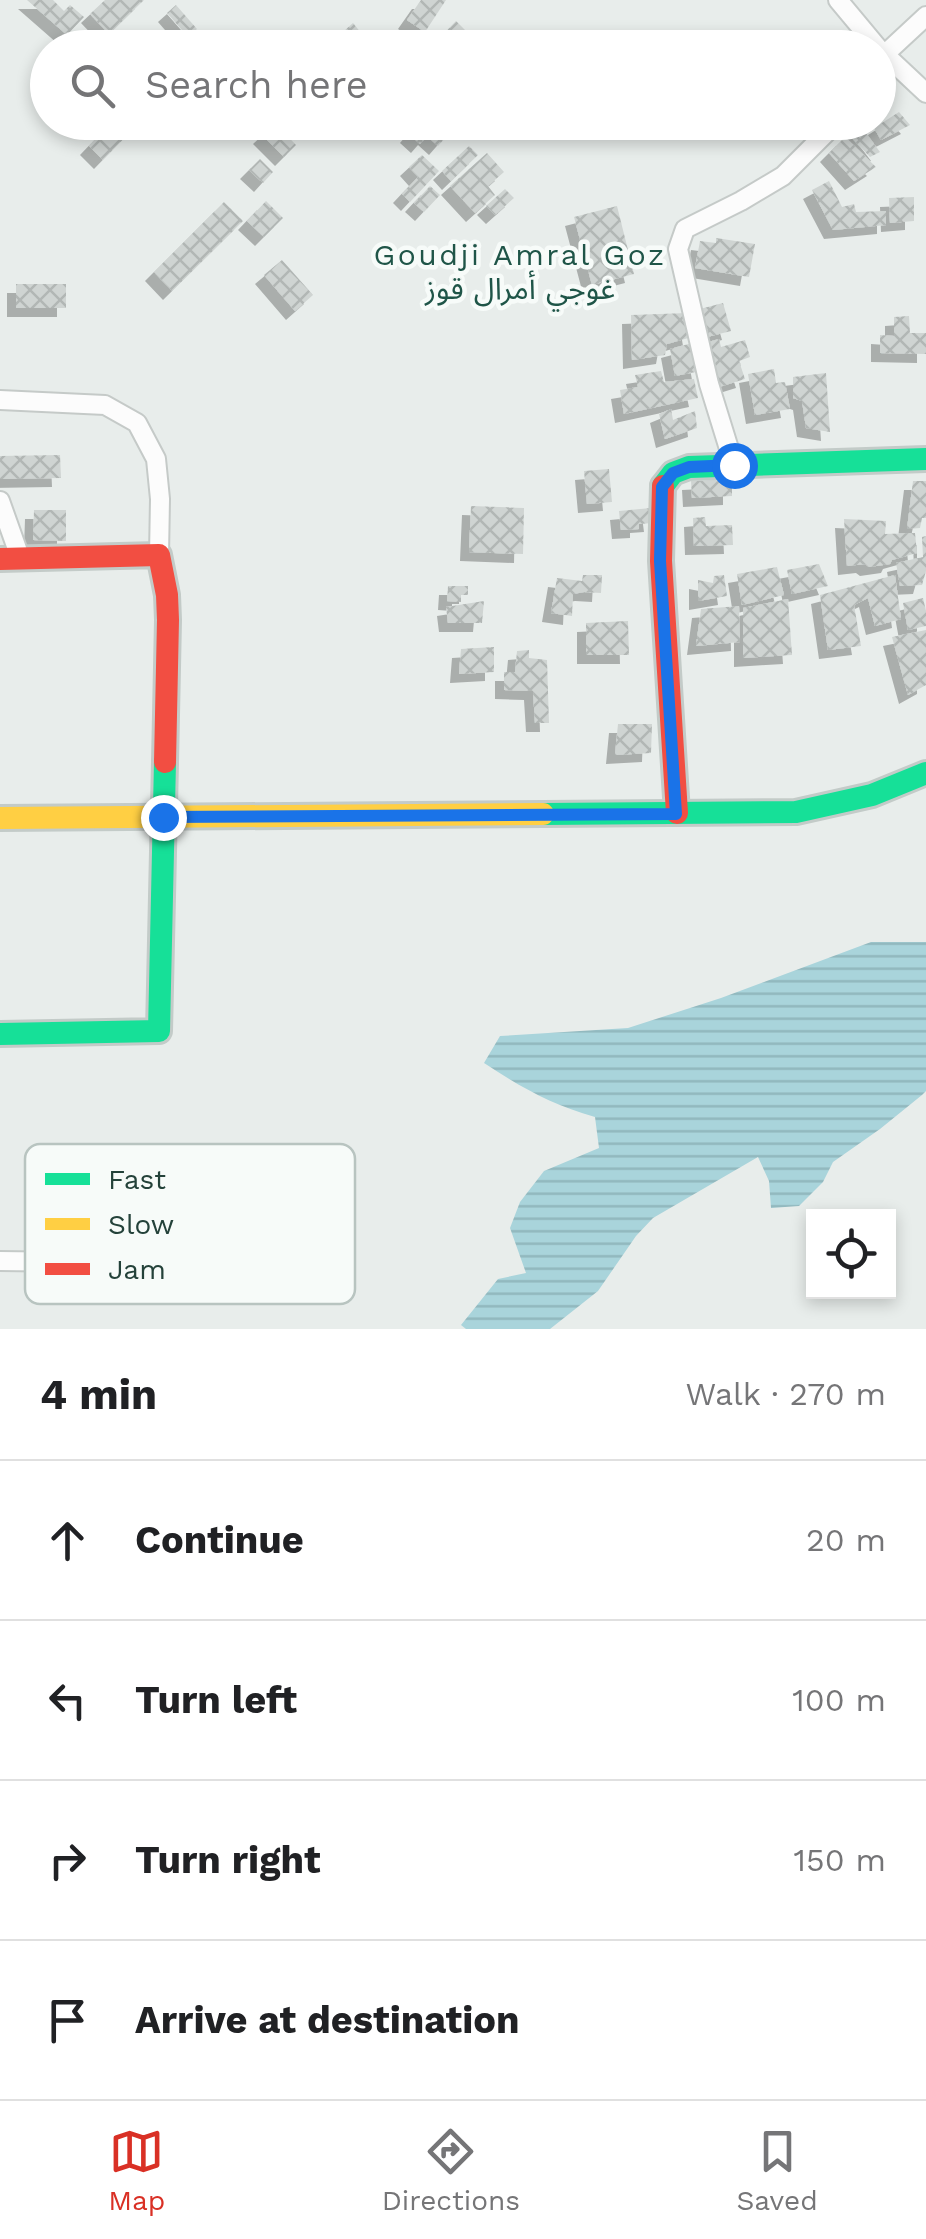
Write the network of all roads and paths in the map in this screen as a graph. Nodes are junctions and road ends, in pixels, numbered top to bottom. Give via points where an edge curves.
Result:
1 (838, 0) edge
2 (926, 16) edge
3 (861, 30) edge
4 (896, 41) edge
5 (896, 68) edge
6 (926, 93) edge
7 (820, 140) edge
8 (0, 400) edge
9 (926, 459) edge
10 (734, 465) junction
11 (0, 501) edge
12 (159, 556) junction
13 (11, 560) edge
14 (926, 773) edge
15 (676, 814) junction
16 (163, 817) junction
17 (0, 818) edge
18 (0, 1034) edge
19 (0, 1261) edge
20 (25, 1261) edge

1 - 3 street
2 - 4 street
5 - 6 street
7 - 10 street via 783,176 686,230 678,249
8 - 12 street via 104,405 137,422 156,459
9 - 10 street
10 - 15 street via 689,467 662,487 660,561
11 - 13 street
12 - 13 street
12 - 16 street via 168,620
14 - 15 street via 796,812
15 - 16 street
16 - 17 street
16 - 18 street via 159,1031
19 - 20 street

